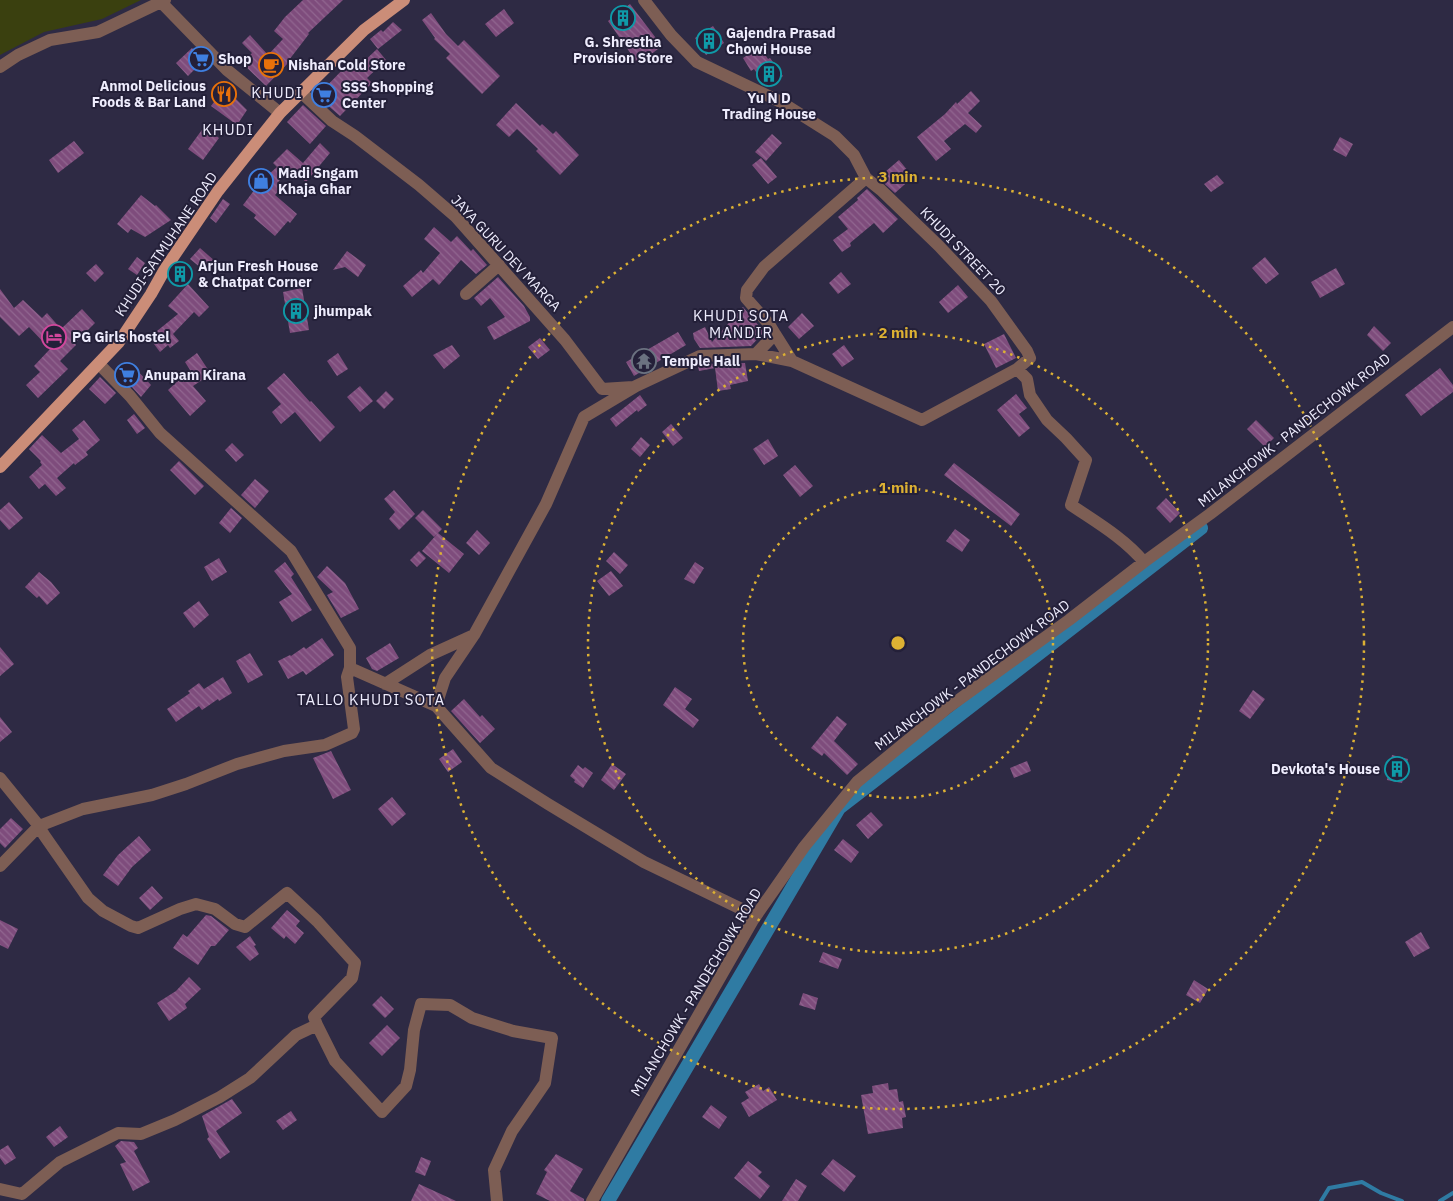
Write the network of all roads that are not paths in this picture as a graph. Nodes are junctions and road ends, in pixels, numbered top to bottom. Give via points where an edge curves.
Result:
1 (404, 0) edge
2 (644, 0) edge
3 (162, 1) edge
4 (0, 67) edge
5 (302, 93) junction
6 (280, 113) junction
7 (866, 178) junction
8 (499, 265) junction
9 (466, 294) dead end
10 (1453, 327) edge
11 (775, 334) junction
12 (756, 354) junction
13 (792, 361) junction
14 (99, 364) junction
15 (1017, 369) junction
16 (636, 386) junction
17 (602, 389) junction
18 (595, 410) junction
19 (0, 467) edge
20 (1144, 562) junction
21 (474, 635) junction
22 (350, 668) junction
23 (385, 684) junction
24 (436, 706) junction
25 (0, 778) edge
26 (39, 826) junction
27 (0, 866) edge
28 (756, 916) junction
29 (317, 1026) junction
30 (0, 1190) edge
31 (9, 1201) edge
32 (497, 1201) edge
33 (592, 1201) edge

1 - 5 main road, KHUDI-SATMUHANE ROAD via 364,30
2 - 7 street, KHUDI STREET 20 via 697,62 782,102 835,136 854,156
3 - 4 street via 98,32 50,40
3 - 6 street via 227,70
5 - 6 main road, KHUDI-SATMUHANE ROAD
5 - 8 street, JAYA GURU DEV MARGA via 332,122 427,191 456,217
6 - 14 main road, KHUDI-SATMUHANE ROAD via 218,191 135,319
7 - 11 street via 764,267 747,290 746,298
7 - 15 street, KHUDI STREET 20 via 939,246 991,301 1028,351 1030,358
8 - 9 street
8 - 17 street, JAYA GURU DEV MARGA via 565,340
10 - 20 street, MILANCHOWK - PANDECHOWK ROAD
11 - 12 street
11 - 13 street
12 - 13 street
12 - 16 street via 700,356
13 - 15 street via 922,420
14 - 19 main road, KHUDI-SATMUHANE ROAD
14 - 22 street via 160,433 291,551 350,648
15 - 20 street via 1027,379 1030,395 1047,420 1086,460 1071,505 1135,551
16 - 17 street
16 - 18 street
17 - 18 street
18 - 21 street via 584,417 546,504
20 - 28 street, MILANCHOWK - PANDECHOWK ROAD via 946,709 857,782 804,847
21 - 23 street via 430,655
21 - 24 street via 445,678
22 - 23 street
22 - 26 street via 347,677 352,733 325,745 284,751 237,764 152,795 83,809
23 - 24 street
24 - 28 street via 491,768 644,862
25 - 26 street
26 - 27 street
26 - 29 street via 88,898 104,911 138,928 196,904 215,909 234,924 245,927 287,893 355,964 352,978 314,1017
28 - 33 street, MILANCHOWK - PANDECHOWK ROAD
29 - 30 street via 296,1034 250,1078 176,1120 141,1134 118,1133 60,1162 22,1194
29 - 32 street via 335,1061 382,1112 406,1086 421,1004 450,1005 472,1018 513,1031 552,1038 546,1083 512,1131 494,1170
30 - 31 street

